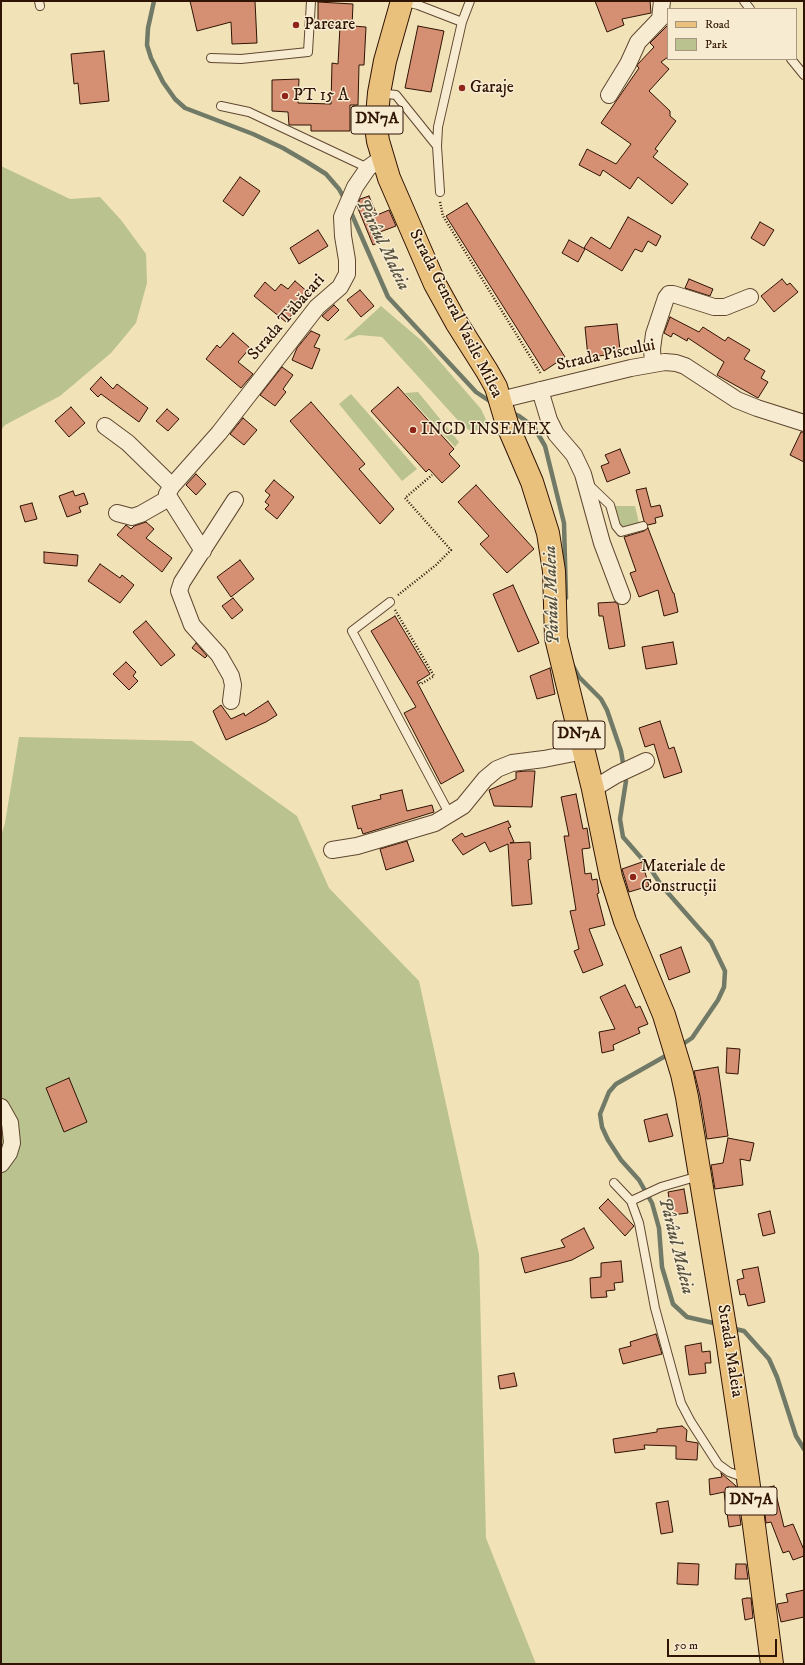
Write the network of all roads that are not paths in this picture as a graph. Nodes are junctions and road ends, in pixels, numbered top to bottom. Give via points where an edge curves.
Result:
1 (311, 1) edge
2 (401, 1) edge
3 (470, 1) edge
4 (662, 1) edge
5 (462, 22) junction
6 (211, 58) dead end
7 (792, 60) edge
8 (804, 75) edge
9 (379, 93) junction
10 (609, 95) dead end
11 (221, 106) dead end
12 (437, 146) junction
13 (375, 163) junction
14 (440, 192) road end
15 (750, 297) dead end
16 (653, 364) junction
17 (541, 383) junction
18 (500, 400) junction
19 (804, 422) edge
20 (105, 426) dead end
21 (585, 481) junction
22 (170, 492) junction
23 (235, 500) dead end
24 (117, 513) dead end
25 (643, 526) dead end
26 (203, 551) junction
27 (622, 596) dead end
28 (390, 602) road end
29 (231, 701) dead end
30 (584, 752) junction
31 (639, 764) dead end
32 (592, 789) junction
33 (450, 816) junction
34 (332, 850) dead end
35 (672, 1041) joint
36 (1, 1107) edge
37 (1, 1164) edge
38 (701, 1176) junction
39 (614, 1183) dead end
40 (631, 1201) junction
41 (748, 1479) junction
42 (772, 1664) edge

1 - 6 lane via 308,52 241,59
2 - 5 lane via 418,4
2 - 9 main road, Strada General Vasile Milea / DN7A
3 - 5 lane
4 - 10 street via 660,19 638,42
5 - 12 lane via 440,119
7 - 8 lane
9 - 12 lane via 396,95
9 - 13 main road, Strada General Vasile Milea / DN7A
11 - 13 lane via 249,112
12 - 14 lane
13 - 18 main road, Strada General Vasile Milea / DN7A via 392,186 436,284 487,371
13 - 22 street, Strada Tăbăcari via 354,187 342,217 347,274 340,287 317,307
15 - 16 street via 725,307 714,307 669,294 654,334
16 - 17 street, Strada Piscului
16 - 19 street, Strada Piscului via 676,363 685,366 737,400 764,411
17 - 18 street, Strada Piscului
17 - 21 street via 556,434 574,454
18 - 30 main road, Strada General Vasile Milea / DN7A via 507,424 532,482 548,533 553,555 556,638
20 - 22 street via 128,443
21 - 25 lane via 607,501 616,526 621,532
21 - 27 street via 602,543
22 - 24 street, Strada Tăbăcari via 136,516
22 - 26 street
23 - 26 street
26 - 29 street via 182,582 180,591 192,625 220,655 231,676
28 - 33 lane via 352,631
30 - 32 main road, Strada General Vasile Milea / DN7A
30 - 33 street via 512,763 497,769 485,779 463,806
31 - 32 street
32 - 35 main road, Strada General Vasile Milea / DN7A via 618,901
33 - 34 street via 435,823 357,846
35 - 38 main road, Strada Maleia / DN7A via 682,1074
36 - 37 street via 10,1123 12,1143
38 - 40 lane via 661,1187
38 - 41 main road, Strada Maleia / DN7A
39 - 40 lane
40 - 41 lane via 640,1223 655,1308 681,1403 718,1464 729,1472
41 - 42 main road, Strada Maleia / DN7A

